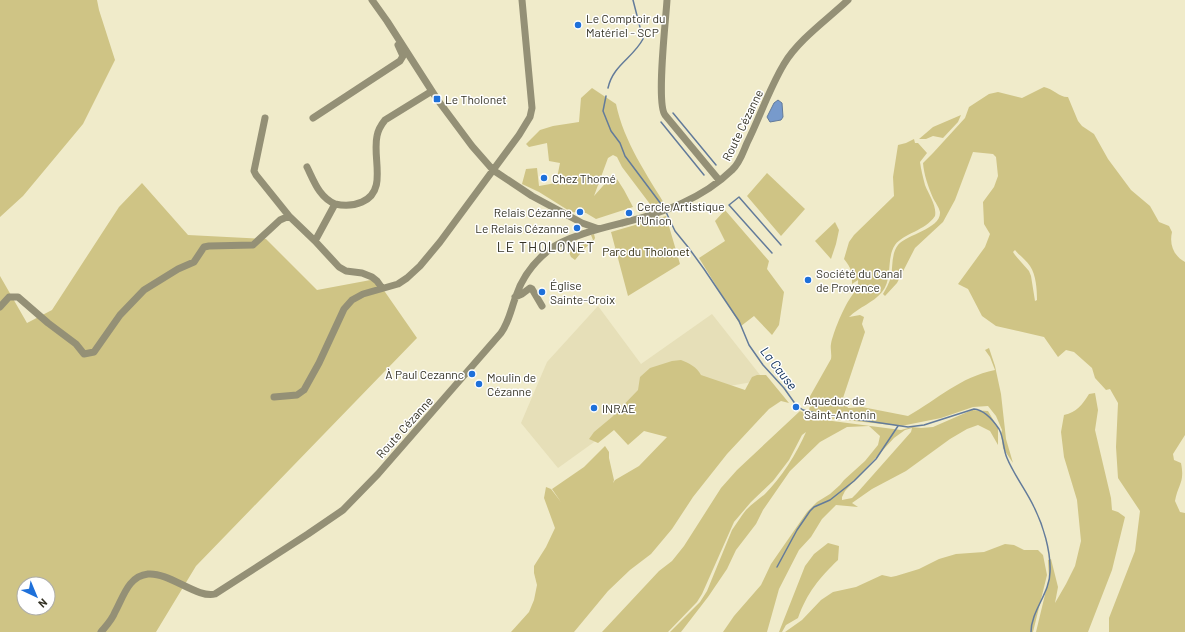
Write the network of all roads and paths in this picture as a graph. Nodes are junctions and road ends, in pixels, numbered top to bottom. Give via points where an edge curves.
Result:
1 (372, 0) edge
2 (522, 0) edge
3 (667, 0) edge
4 (848, 0) edge
5 (399, 40) junction
6 (432, 91) junction
7 (265, 118) dead end
8 (313, 118) dead end
9 (307, 167) dead end
10 (493, 170) junction
11 (719, 180) junction
12 (335, 204) junction
13 (289, 216) junction
14 (599, 229) junction
15 (315, 241) junction
16 (382, 288) junction
17 (515, 297) junction
18 (542, 306) dead end
19 (0, 307) edge
20 (274, 397) dead end
21 (101, 632) edge

1 - 5 street
2 - 10 street via 530,117
3 - 11 street via 662,110
4 - 11 street, Route Cézanne via 787,58 738,162
5 - 6 street
5 - 8 street via 397,42 403,56 400,61
6 - 10 street
6 - 12 street via 388,117 380,127 376,142 377,182 372,196 358,204
7 - 13 street via 254,171
9 - 12 street via 322,194
10 - 14 street via 532,196 582,223
10 - 16 street via 420,266 403,281
11 - 14 street, Route Cézanne via 699,195 667,211
12 - 15 street
13 - 15 street
13 - 19 street via 280,220 253,246 204,247 194,262 178,269 140,294 120,315 94,352 84,354 76,344 18,297 10,297
14 - 17 street, Route Cézanne via 560,243 549,250 525,276
15 - 16 street via 342,269 372,277
16 - 20 street via 363,294 348,304 302,393
17 - 18 street via 530,288
17 - 21 street, Route Cézanne via 506,325 501,332 378,474 343,510 215,594 203,593 166,577 148,574 139,577 127,589 115,613

